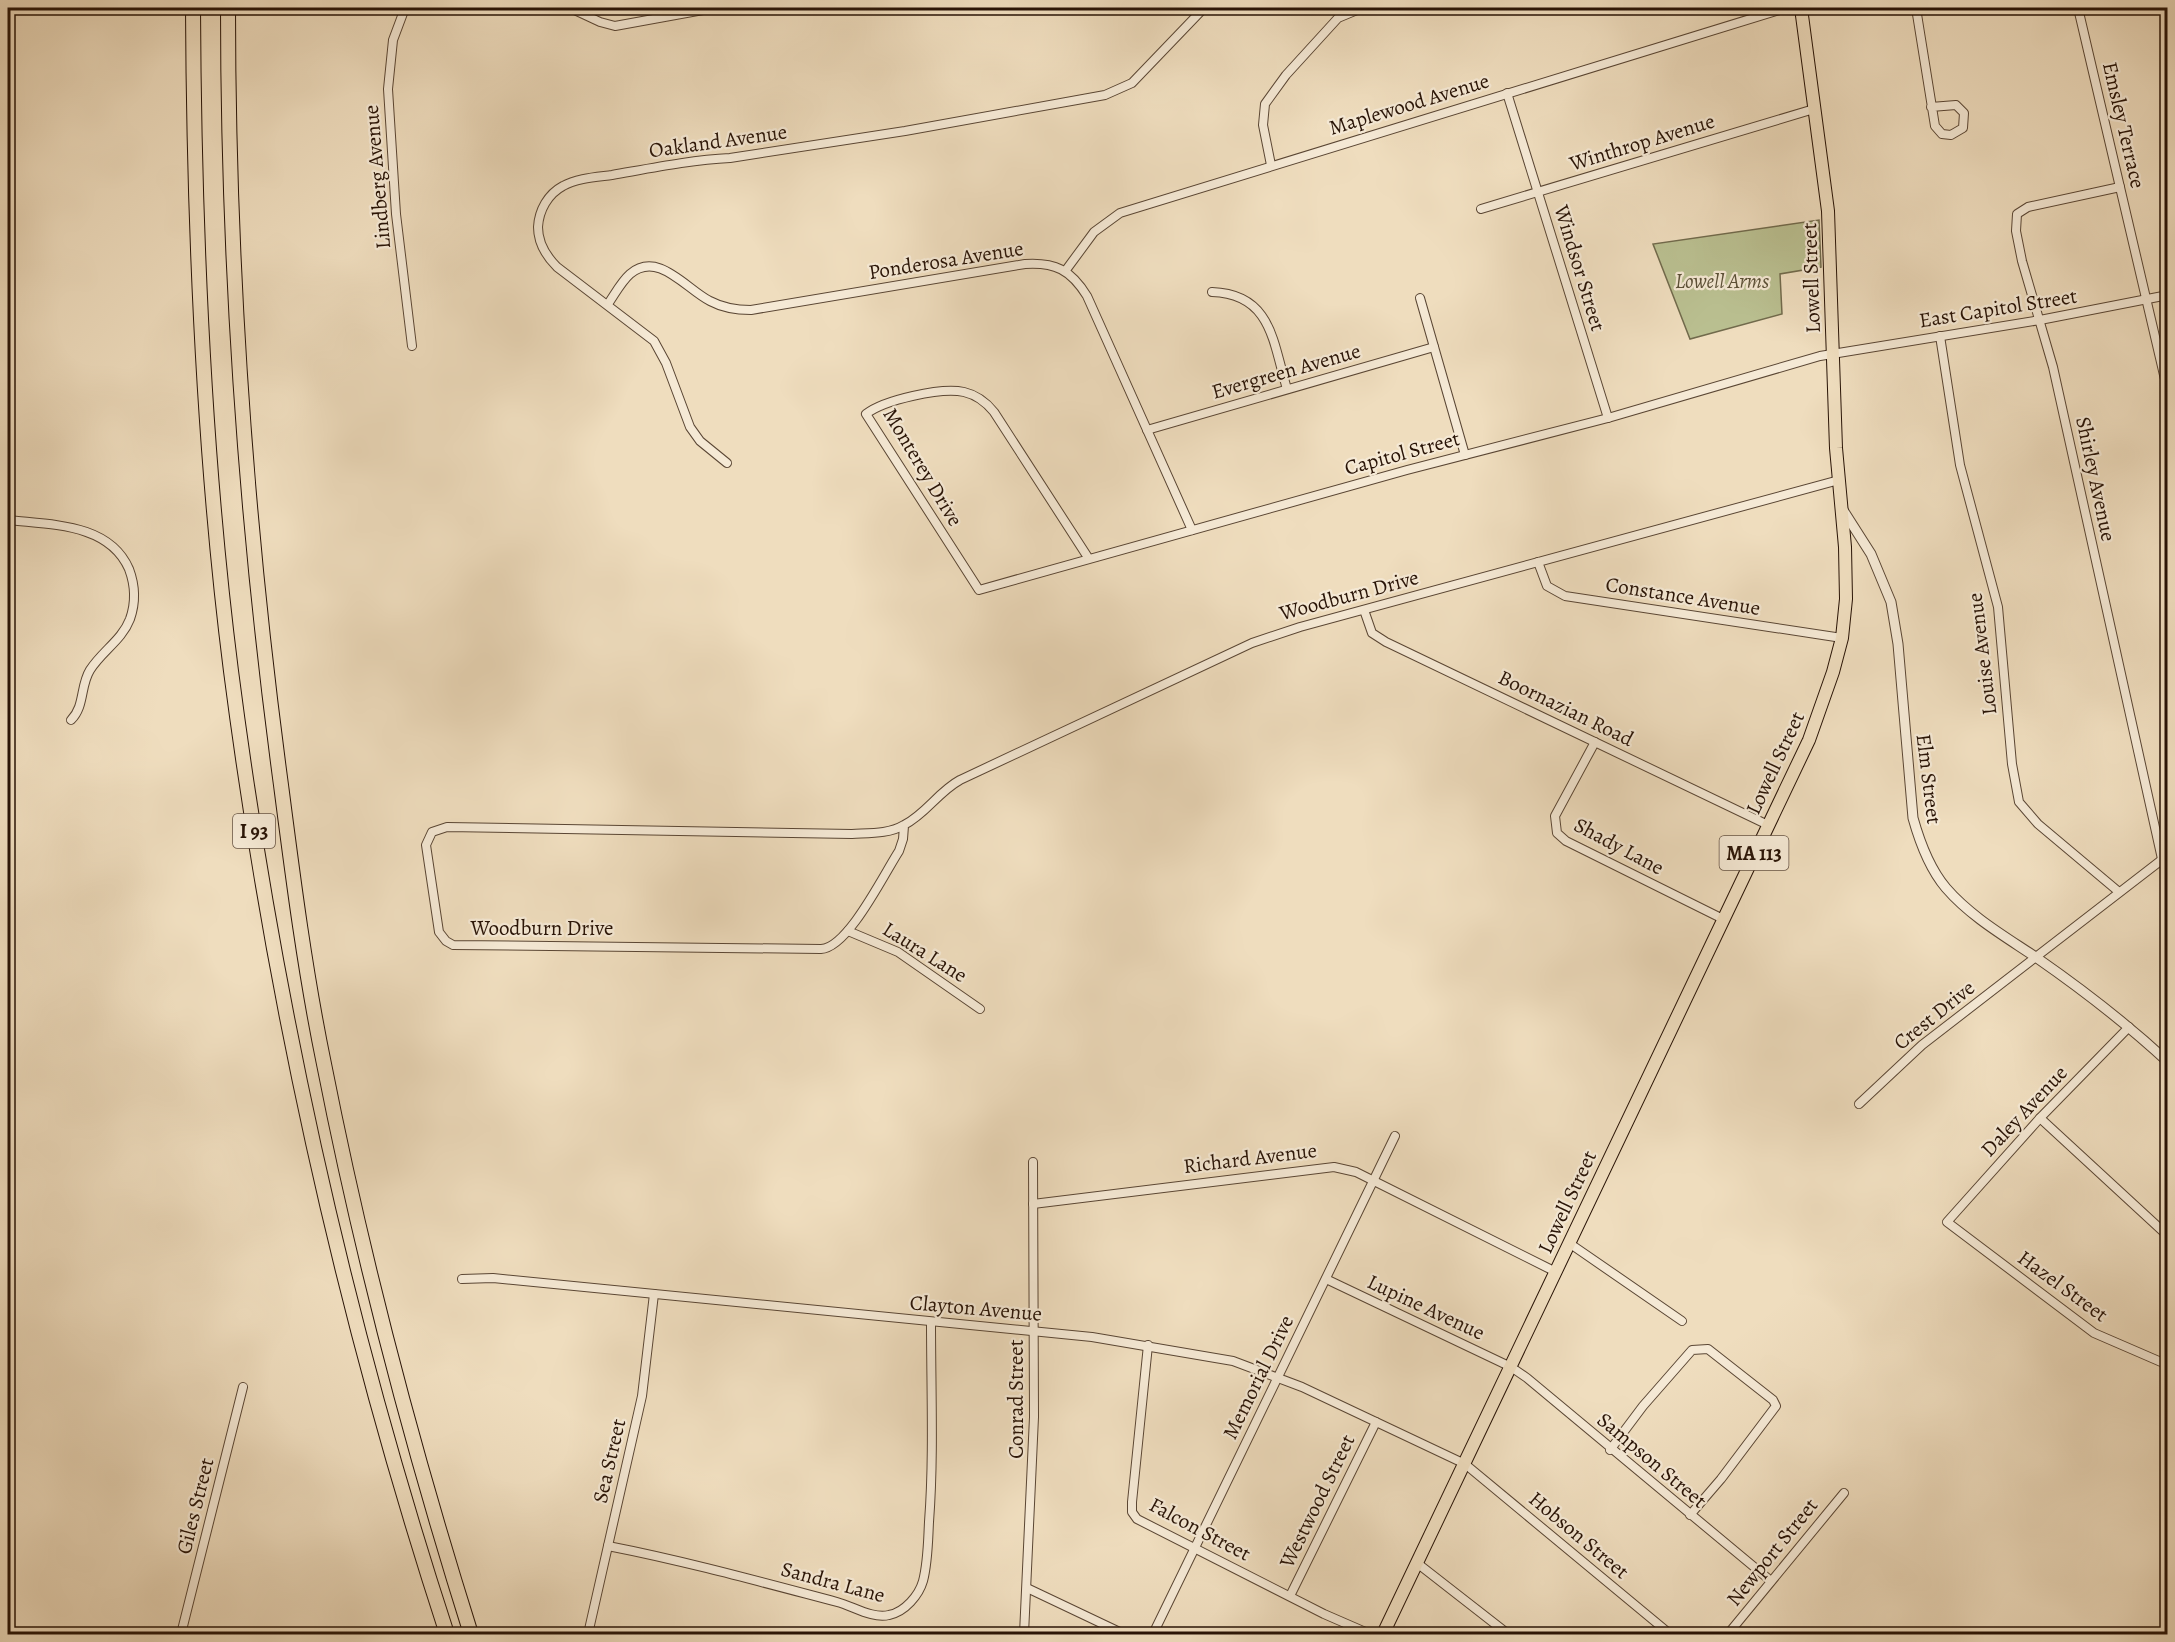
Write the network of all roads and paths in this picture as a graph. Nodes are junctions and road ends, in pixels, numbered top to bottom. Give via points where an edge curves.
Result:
1 (193, 8) edge
2 (228, 8) edge
3 (405, 8) edge
4 (570, 8) edge
5 (714, 8) edge
6 (1204, 8) edge
7 (1362, 8) edge
8 (1786, 8) edge
9 (1801, 8) edge
10 (1916, 8) edge
11 (2078, 8) edge
12 (1507, 93) junction
13 (1931, 107) junction
14 (1814, 110) junction
15 (1271, 165) junction
16 (2120, 187) junction
17 (1538, 192) junction
18 (1481, 210) dead end
19 (1066, 270) junction
20 (1212, 292) dead end
21 (2168, 295) edge
22 (1420, 298) dead end
23 (2146, 301) junction
24 (608, 304) junction
25 (2040, 320) junction
26 (1940, 336) junction
27 (412, 346) dead end
28 (1434, 346) junction
29 (1834, 353) junction
30 (1287, 389) junction
31 (2168, 392) edge
32 (1608, 418) junction
33 (1147, 430) junction
34 (1465, 455) junction
35 (727, 463) dead end
36 (1839, 480) junction
37 (1842, 507) junction
38 (8, 520) edge
39 (1192, 530) junction
40 (1089, 559) junction
41 (1538, 562) junction
42 (979, 590) joint
43 (1364, 610) junction
44 (1842, 638) junction
45 (71, 720) dead end
46 (1594, 742) junction
47 (1768, 825) junction
48 (903, 826) junction
49 (2165, 857) edge
50 (2119, 891) junction
51 (1723, 919) junction
52 (848, 931) junction
53 (2034, 956) junction
54 (980, 1009) dead end
55 (2129, 1027) junction
56 (2168, 1062) edge
57 (1859, 1104) dead end
58 (2040, 1118) junction
59 (1395, 1136) dead end
60 (1033, 1162) dead end
61 (1374, 1181) junction
62 (1033, 1204) junction
63 (1947, 1221) joint
64 (2168, 1236) edge
65 (1569, 1243) junction
66 (1556, 1272) junction
67 (462, 1279) dead end
68 (1326, 1279) junction
69 (654, 1294) junction
70 (1682, 1320) dead end
71 (931, 1322) junction
72 (1034, 1332) junction
73 (1148, 1345) junction
74 (2168, 1365) edge
75 (1511, 1367) junction
76 (1278, 1377) junction
77 (243, 1387) dead end
78 (1376, 1422) junction
79 (1610, 1450) junction
80 (1464, 1464) junction
81 (1844, 1492) dead end
82 (1690, 1515) junction
83 (608, 1546) junction
84 (1195, 1549) junction
85 (1418, 1563) junction
86 (1771, 1581) junction
87 (1027, 1588) junction
88 (1290, 1596) junction
89 (181, 1635) edge
90 (447, 1635) edge
91 (471, 1635) edge
92 (588, 1635) edge
93 (1024, 1635) edge
94 (1124, 1635) edge
95 (1153, 1635) edge
96 (1370, 1635) edge
97 (1383, 1635) edge
98 (1508, 1635) edge
99 (1670, 1635) edge
100 (1728, 1635) edge

1 - 90 highway, I 93 via 197,232 209,441 231,669 255,833 293,1045 342,1257 391,1449
2 - 91 highway, I 93 via 232,264 243,459 297,905 323,1060 364,1249 413,1442
3 - 27 street, Lindberg Avenue via 393,40 388,89 396,214
4 - 5 street via 615,26
6 - 24 street, Oakland Avenue via 1139,77 1105,95 905,131 703,159 568,183 550,196 542,209 540,241 551,261
7 - 15 street via 1332,24 1265,104 1263,126
8 - 12 street, Maplewood Avenue
9 - 14 main road, Lowell Street / MA 113
10 - 13 street
11 - 16 street, Emsley Terrace
12 - 15 street, Maplewood Avenue
12 - 17 street, Windsor Street
13 - 13 street via 1935,126 1942,134 1956,134 1963,128 1964,112 1956,105
14 - 17 street, Winthrop Avenue
14 - 29 main road, Lowell Street / MA 113 via 1828,211
15 - 19 street, Maplewood Avenue via 1120,213 1094,232
16 - 23 street, Emsley Terrace
16 - 25 street, Shirley Avenue via 2028,207 2017,214 2020,251
17 - 18 street, Winthrop Avenue
17 - 32 street, Windsor Street
19 - 24 street, Ponderosa Avenue via 1049,264 1025,264 750,310 730,309 710,301 666,270 647,267 630,274
19 - 33 street via 1087,296
20 - 30 street via 1247,300 1266,318
21 - 23 street, East Capitol Street
22 - 28 street
23 - 25 street, East Capitol Street
23 - 31 street, Emsley Terrace
24 - 35 street, Oakland Avenue via 654,341 690,427 700,441
25 - 26 street, East Capitol Street
25 - 49 street, Shirley Avenue
26 - 29 street, East Capitol Street
26 - 50 street, Louise Avenue via 1960,465 1998,607 2019,802 2038,824
28 - 30 street, Evergreen Avenue
28 - 34 street
29 - 32 street, Capitol Street
29 - 36 main road, Lowell Street / MA 113
30 - 33 street, Evergreen Avenue
32 - 34 street, Capitol Street
33 - 39 street
34 - 39 street, Capitol Street
36 - 37 main road, Lowell Street / MA 113
36 - 41 street, Woodburn Drive
37 - 44 main road, Lowell Street / MA 113
37 - 53 street, Elm Street via 1871,554 1891,602 1910,796 1926,855 1946,887 1964,906
38 - 45 street via 96,534 118,552 132,578 135,590 130,619 90,671 77,714
39 - 40 street, Capitol Street
40 - 42 street, Capitol Street
40 - 42 street, Monterey Drive via 994,412 983,401 965,392 946,391 875,407 866,414
41 - 43 street, Woodburn Drive
41 - 44 street, Constance Avenue via 1547,586 1565,596
43 - 46 street, Boornazian Road via 1368,627 1378,638
43 - 48 street, Woodburn Drive via 1274,634 1230,651 960,780 940,792
44 - 47 main road, Lowell Street / MA 113 via 1827,693
46 - 47 street, Boornazian Road
46 - 51 street, Shady Lane via 1556,816 1557,833 1566,842
47 - 51 main road, Lowell Street / MA 113
48 - 52 street, Woodburn Drive via 899,851
48 - 52 street, Woodburn Drive via 852,834 447,827 435,830 426,841 439,932 453,945 821,949 835,945
49 - 50 street, Crest Drive
50 - 53 street, Crest Drive
51 - 65 main road, Lowell Street / MA 113
52 - 54 street, Laura Lane via 898,952
53 - 55 street, Elm Street
53 - 57 street, Crest Drive via 1922,1045
55 - 56 street, Elm Street
55 - 58 street, Daley Avenue
58 - 63 street, Daley Avenue
58 - 64 street
59 - 61 street, Memorial Drive
60 - 62 street, Conrad Street
61 - 62 street, Richard Avenue via 1345,1169 1320,1167
61 - 66 street, Richard Avenue
61 - 68 street, Memorial Drive
62 - 72 street, Conrad Street
63 - 74 street, Hazel Street via 2094,1334
65 - 66 main road, Lowell Street / MA 113
65 - 70 street
66 - 75 main road, Lowell Street / MA 113
67 - 69 street, Clayton Avenue via 493,1278
68 - 75 street, Lupine Avenue
68 - 76 street, Memorial Drive
69 - 71 street, Clayton Avenue
69 - 83 street, Sea Street via 642,1396
71 - 72 street, Clayton Avenue
71 - 83 street, Sandra Lane via 932,1484 926,1563 918,1590 902,1609 889,1616 873,1614 742,1576
72 - 73 street, Clayton Avenue
72 - 87 street, Conrad Street via 1034,1469
73 - 76 street, Clayton Avenue via 1233,1361
73 - 84 street, Falcon Street via 1132,1512 1147,1526
75 - 79 street, Sampson Street
75 - 80 main road, Lowell Street / MA 113
76 - 78 street, Clayton Avenue
76 - 84 street, Memorial Drive
77 - 89 street, Giles Street
78 - 80 street, Clayton Avenue
78 - 88 street, Westwood Street
79 - 82 street, Sampson Street
79 - 82 street via 1692,1350 1708,1349 1773,1400 1776,1406
80 - 85 main road, Lowell Street / MA 113
80 - 99 street, Hobson Street
81 - 86 street, Newport Street
82 - 86 street, Sampson Street
83 - 92 street, Sea Street
84 - 88 street, Falcon Street
84 - 95 street, Memorial Drive
85 - 97 main road, Lowell Street / MA 113
85 - 98 street
86 - 100 street, Newport Street
87 - 93 street, Conrad Street
87 - 94 street
88 - 96 street, Falcon Street

